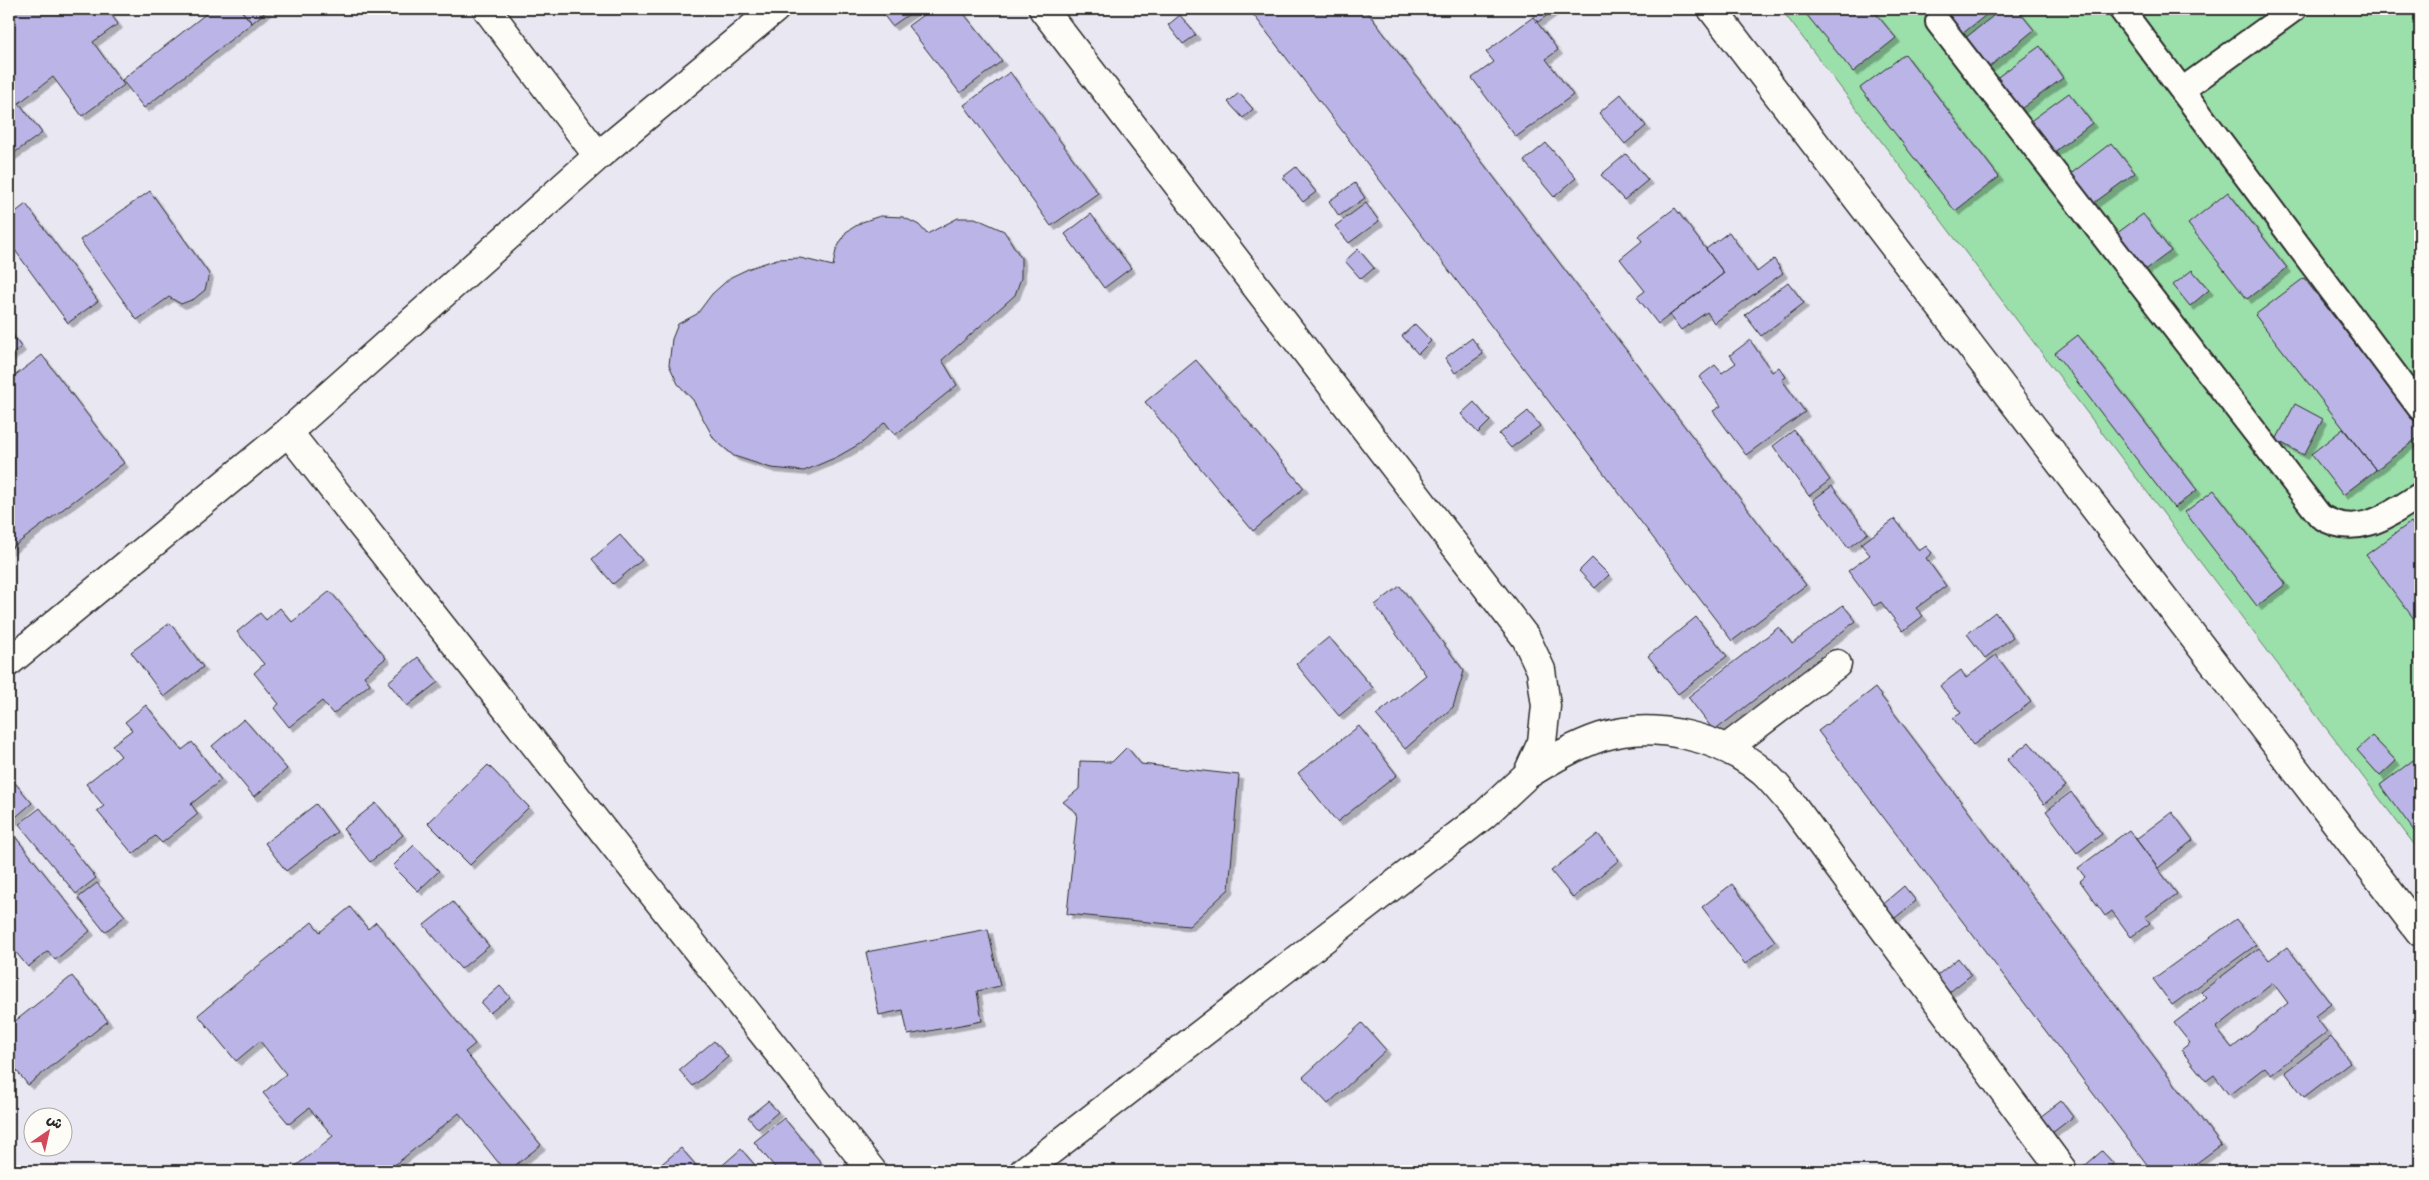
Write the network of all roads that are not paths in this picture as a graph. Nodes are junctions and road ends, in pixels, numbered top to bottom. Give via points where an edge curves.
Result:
1 (487, 9) edge
2 (775, 9) edge
3 (1043, 9) edge
4 (1712, 9) edge
5 (2121, 9) edge
6 (2294, 9) edge
7 (1938, 22) dead end
8 (2182, 90) junction
9 (598, 156) junction
10 (2420, 408) edge
11 (288, 432) junction
12 (2420, 495) edge
13 (9, 662) edge
14 (1837, 664) dead end
15 (1727, 748) junction
16 (1527, 775) junction
17 (2420, 932) edge
18 (872, 1171) edge
19 (1024, 1171) edge
20 (2063, 1171) edge

1 - 9 street
2 - 9 street
3 - 16 street via 1526,638 1541,670 1546,706 1542,742
4 - 17 street
5 - 8 lane
6 - 8 lane
7 - 12 lane via 2320,516 2330,523 2354,528 2377,520
8 - 10 lane
9 - 11 street
11 - 13 street
11 - 18 street
14 - 15 street
15 - 16 street via 1687,734 1645,730 1603,736 1564,752
15 - 20 street via 1763,772 1791,803
16 - 19 street via 1484,815

